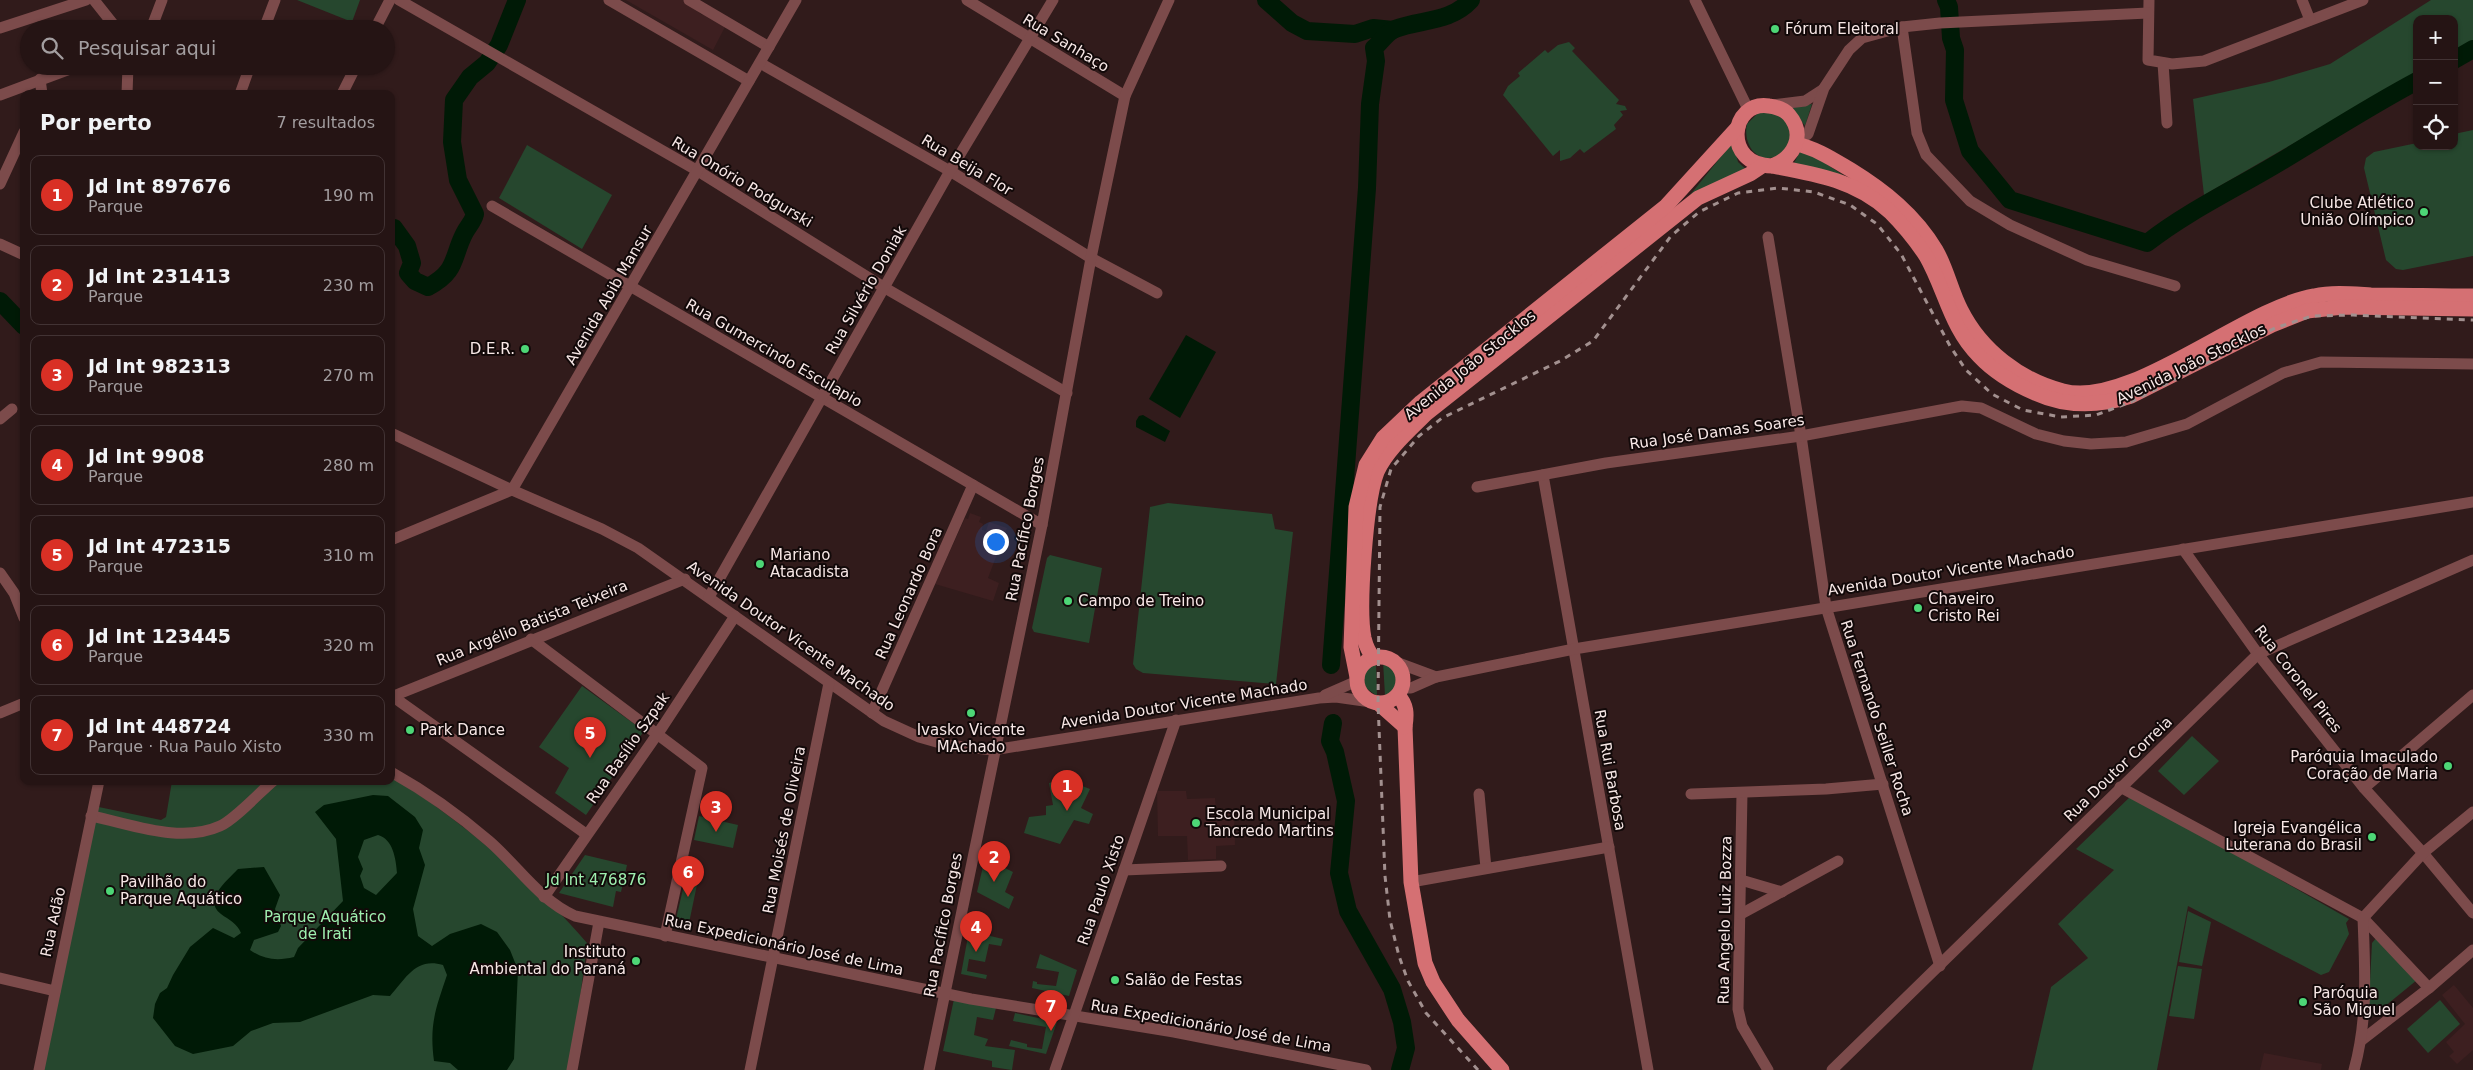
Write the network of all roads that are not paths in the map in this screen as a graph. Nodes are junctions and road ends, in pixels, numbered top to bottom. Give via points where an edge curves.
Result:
1 (86, 0) edge
2 (94, 0) edge
3 (162, 0) edge
4 (275, 0) edge
5 (390, 0) edge
6 (400, 0) edge
7 (609, 0) edge
8 (689, 0) edge
9 (796, 0) edge
10 (967, 0) edge
11 (1053, 0) edge
12 (1169, 0) edge
13 (1695, 0) edge
14 (2149, 0) edge
15 (2302, 0) edge
16 (2363, 0) edge
17 (2148, 14) junction
18 (25, 20) edge
19 (110, 20) edge
20 (154, 20) edge
21 (267, 20) edge
22 (380, 20) edge
23 (2310, 20) junction
24 (20, 21) edge
25 (1902, 27) junction
26 (0, 28) edge
27 (1030, 39) junction
28 (769, 47) junction
29 (2163, 63) junction
30 (760, 64) junction
31 (52, 75) edge
32 (128, 75) edge
33 (247, 75) edge
34 (352, 75) edge
35 (40, 79) junction
36 (749, 81) junction
37 (1824, 88) junction
38 (41, 90) edge
39 (127, 90) edge
40 (241, 90) edge
41 (344, 90) edge
42 (0, 95) edge
43 (1125, 96) junction
44 (1766, 105) junction
45 (1750, 110) junction
46 (2167, 123) dead end
47 (1738, 127) junction
48 (20, 141) edge
49 (1797, 143) junction
50 (1767, 166) junction
51 (698, 171) junction
52 (950, 171) junction
53 (0, 184) edge
54 (492, 206) dead end
55 (1768, 237) dead end
56 (0, 244) edge
57 (20, 253) edge
58 (1091, 258) junction
59 (2175, 286) dead end
60 (631, 287) junction
61 (885, 288) junction
62 (1157, 293) dead end
63 (2473, 296) edge
64 (2473, 309) edge
65 (2473, 364) edge
66 (1066, 393) junction
67 (822, 397) junction
68 (12, 409) dead end
69 (0, 419) edge
70 (395, 435) edge
71 (1802, 436) junction
72 (1543, 476) junction
73 (973, 485) junction
74 (1477, 487) dead end
75 (512, 490) junction
76 (2473, 502) edge
77 (1042, 524) junction
78 (395, 538) edge
79 (2183, 549) junction
80 (2473, 560) edge
81 (0, 574) edge
82 (685, 579) junction
83 (709, 597) junction
84 (1826, 607) junction
85 (20, 608) edge
86 (735, 616) junction
87 (531, 639) junction
88 (1574, 649) junction
89 (2258, 654) junction
90 (1374, 658) junction
91 (1393, 661) junction
92 (1436, 678) junction
93 (1357, 679) junction
94 (829, 683) junction
95 (1400, 692) junction
96 (2473, 695) edge
97 (395, 696) edge
98 (1318, 698) junction
99 (395, 699) edge
100 (1374, 702) junction
101 (20, 705) edge
102 (0, 713) edge
103 (872, 713) junction
104 (1176, 720) junction
105 (1405, 727) junction
106 (656, 735) junction
107 (994, 750) junction
108 (395, 774) edge
109 (1883, 784) junction
110 (98, 785) edge
111 (268, 785) edge
112 (2120, 787) junction
113 (2364, 788) junction
114 (1742, 793) junction
115 (1479, 794) dead end
116 (1691, 794) dead end
117 (2473, 812) edge
118 (91, 816) junction
119 (586, 834) junction
120 (1609, 847) junction
121 (2423, 853) junction
122 (1838, 861) dead end
123 (1221, 866) dead end
124 (1486, 868) junction
125 (1124, 870) junction
126 (1741, 880) junction
127 (1411, 882) junction
128 (1782, 892) junction
129 (544, 896) junction
130 (2473, 913) edge
131 (1741, 914) junction
132 (2363, 918) junction
133 (599, 922) junction
134 (665, 936) junction
135 (2473, 950) edge
136 (773, 959) junction
137 (1940, 966) junction
138 (0, 978) edge
139 (2429, 988) junction
140 (55, 991) junction
141 (944, 993) junction
142 (1072, 1016) junction
143 (2362, 1040) junction
144 (39, 1070) edge
145 (572, 1070) edge
146 (750, 1070) edge
147 (929, 1070) edge
148 (1054, 1070) edge
149 (1366, 1070) edge
150 (1502, 1070) edge
151 (1648, 1070) edge
152 (1768, 1070) edge
153 (1832, 1070) edge
154 (2354, 1070) edge

1 - 18 street
2 - 19 street
3 - 20 street
4 - 21 street
5 - 22 street
6 - 51 street, Rua Onório Podgurski
7 - 36 street
8 - 28 street
9 - 28 street, Avenida Abib Mansur
10 - 27 street, Rua Sanhaço
11 - 27 street, Rua Silvério Doniak
12 - 43 street, Rua Pacífico Borges
13 - 45 street
14 - 17 street
15 - 23 street
16 - 23 street
17 - 25 street
17 - 29 street via 2148,60
23 - 29 street via 2204,61
24 - 26 street
25 - 37 street via 1862,38 1849,50
25 - 59 street via 1921,145 1926,155 1970,201 2010,225 2087,260
27 - 43 street, Rua Sanhaço
27 - 52 street, Rua Silvério Doniak
28 - 30 street, Avenida Abib Mansur
29 - 46 street
30 - 36 street, Avenida Abib Mansur
30 - 52 street, Rua Beija Flor
31 - 35 street
32 - 39 street
33 - 40 street
34 - 41 street
35 - 38 street
35 - 42 street
36 - 51 street, Avenida Abib Mansur
37 - 44 street via 1805,101
37 - 49 street via 1808,134
43 - 58 street, Rua Pacífico Borges
44 - 45 main road
44 - 49 main road via 1778,107 1793,120
45 - 47 main road, Avenida João Stocklos
47 - 50 main road, Avenida João Stocklos via 1739,147 1744,156
47 - 93 main road, Avenida João Stocklos via 1666,206 1421,402 1383,438 1366,465 1356,507 1351,647
48 - 53 street
49 - 50 main road, Avenida João Stocklos via 1790,156
49 - 63 main road, Avenida João Stocklos via 1854,172 1900,204 1936,251 1961,311 1984,344 2002,362 2020,373 2065,392 2087,393 2114,388 2277,308 2315,296
50 - 64 main road, Avenida João Stocklos via 1835,179 1877,201 1913,238 1926,257 1955,321 1978,356 2014,384 2061,402 2109,403 2131,396 2272,325 2307,311 2343,307
50 - 90 main road, Avenida João Stocklos via 1698,198 1426,414 1396,445 1377,472 1369,509 1362,625 1367,648
51 - 60 street, Avenida Abib Mansur
51 - 61 street, Rua Onório Podgurski
52 - 58 street, Rua Beija Flor
52 - 61 street, Rua Silvério Doniak
54 - 60 street, Rua Gumercindo Esculapio
55 - 71 street, Rua Fernando Seiller Rocha
56 - 57 street
58 - 62 street, Rua Beija Flor
58 - 66 street, Rua Pacífico Borges
60 - 67 street, Rua Gumercindo Esculapio
60 - 75 street, Avenida Abib Mansur
61 - 66 street, Rua Onório Podgurski
61 - 67 street, Rua Silvério Doniak
65 - 71 street, Rua José Damas Soares via 2321,362 2284,373 2187,424 2126,442 2091,444 2064,441 2036,434 1981,408 1962,406
66 - 77 street, Rua Pacífico Borges
67 - 73 street, Rua Gumercindo Esculapio
67 - 83 street, Rua Silvério Doniak
68 - 69 street
70 - 75 street, Avenida Doutor Vicente Machado
71 - 72 street, Rua José Damas Soares via 1606,463
71 - 84 street, Rua Fernando Seiller Rocha
72 - 74 street, Rua José Damas Soares
72 - 88 street, Rua Rui Barbosa
73 - 77 street, Rua Gumercindo Esculapio
73 - 103 street, Rua Leonardo Bora
75 - 78 street
75 - 82 street, Avenida Doutor Vicente Machado via 602,529
76 - 79 street, Avenida Doutor Vicente Machado
77 - 107 street, Rua Pacífico Borges
79 - 84 street, Avenida Doutor Vicente Machado
79 - 89 street, Rua Coronel Pires
80 - 89 street, Rua Doutor Correia
81 - 85 street
82 - 83 street, Avenida Doutor Vicente Machado
82 - 87 street, Rua Argélio Batista Teixeira
83 - 86 street, Avenida Doutor Vicente Machado
84 - 88 street, Avenida Doutor Vicente Machado
84 - 109 street, Rua Fernando Seiller Rocha
86 - 94 street, Avenida Doutor Vicente Machado
86 - 106 street, Rua Basílio Szpak
87 - 97 street, Rua Argélio Batista Teixeira
87 - 106 street
88 - 92 street, Avenida Doutor Vicente Machado
88 - 120 street, Rua Rui Barbosa
89 - 112 street, Rua Doutor Correia
89 - 113 street, Rua Coronel Pires
90 - 91 main road
90 - 93 main road via 1364,663
91 - 92 street
91 - 95 main road via 1402,673
92 - 95 street, Avenida Doutor Vicente Machado
93 - 98 street, Avenida Doutor Vicente Machado
93 - 100 main road via 1360,692
94 - 103 street, Avenida Doutor Vicente Machado
94 - 136 street, Rua Moisés de Oliveira
95 - 100 main road via 1392,700
95 - 105 main road via 1406,709
96 - 113 street
98 - 100 street, Avenida Doutor Vicente Machado via 1336,696
98 - 104 street, Avenida Doutor Vicente Machado
99 - 119 street
100 - 105 main road
101 - 102 street
103 - 107 street, Avenida Doutor Vicente Machado via 919,737 946,745
104 - 107 street, Avenida Doutor Vicente Machado
104 - 125 street, Rua Paulo Xisto
105 - 127 main road
106 - 119 street, Rua Basílio Szpak
106 - 134 street via 702,768
107 - 141 street, Rua Pacífico Borges
108 - 129 street, Rua Expedicionário José de Lima via 426,793 489,841
109 - 114 street
109 - 137 street, Rua Fernando Seiller Rocha
110 - 118 street, Rua Adão
111 - 118 street via 221,826 197,833 176,834
112 - 132 street
112 - 137 street, Rua Doutor Correia
113 - 121 street, Rua Coronel Pires
114 - 116 street
114 - 126 street, Rua Angelo Luiz Bozza
115 - 124 street
117 - 121 street
118 - 140 street, Rua Adão
119 - 129 street, Rua Basílio Szpak
120 - 124 street
120 - 151 street, Rua Rui Barbosa
121 - 130 street, Rua Coronel Pires
121 - 132 street
122 - 128 street
123 - 125 street
124 - 127 street
125 - 142 street, Rua Paulo Xisto
126 - 128 street
126 - 131 street, Rua Angelo Luiz Bozza
127 - 150 main road via 1421,946 1433,982 1458,1020
128 - 131 street
129 - 133 street, Rua Expedicionário José de Lima via 559,909
131 - 152 street, Rua Angelo Luiz Bozza via 1738,1009 1742,1026
132 - 139 street
132 - 143 street via 2366,976
133 - 134 street, Rua Expedicionário José de Lima
133 - 145 street
134 - 136 street, Rua Expedicionário José de Lima
135 - 139 street
136 - 141 street, Rua Expedicionário José de Lima
136 - 146 street, Rua Moisés de Oliveira
137 - 153 street, Rua Doutor Correia
138 - 140 street
139 - 143 street
140 - 144 street, Rua Adão
141 - 142 street, Rua Expedicionário José de Lima
141 - 147 street, Rua Pacífico Borges
142 - 148 street, Rua Paulo Xisto
142 - 149 street, Rua Expedicionário José de Lima via 1174,1032
143 - 154 street

